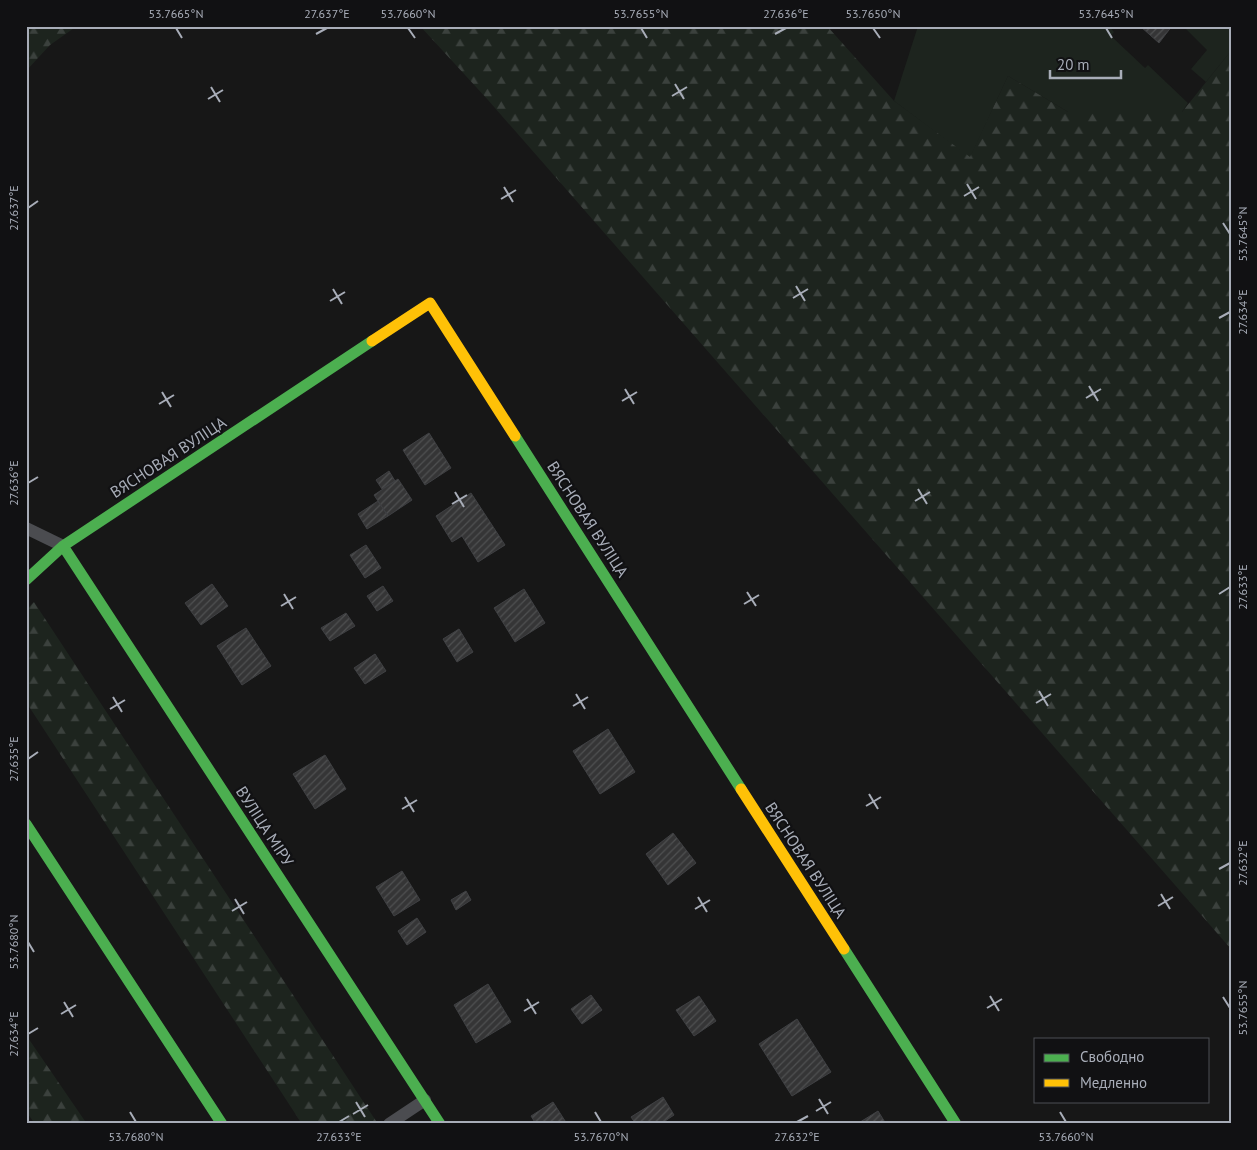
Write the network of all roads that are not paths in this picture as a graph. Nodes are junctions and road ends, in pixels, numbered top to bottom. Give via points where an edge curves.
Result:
1 (26, 528) edge
2 (63, 546) junction
3 (26, 580) edge
4 (26, 824) edge
5 (425, 1100) junction
6 (222, 1124) edge
7 (389, 1124) edge
8 (440, 1124) edge
9 (956, 1124) edge

1 - 2 lane
2 - 3 street
2 - 5 street, ВУЛІЦА МІРУ
2 - 9 street, ВЯСНОВАЯ ВУЛІЦА via 430,303
4 - 6 street
5 - 7 lane
5 - 8 street, ВУЛІЦА МІРУ

